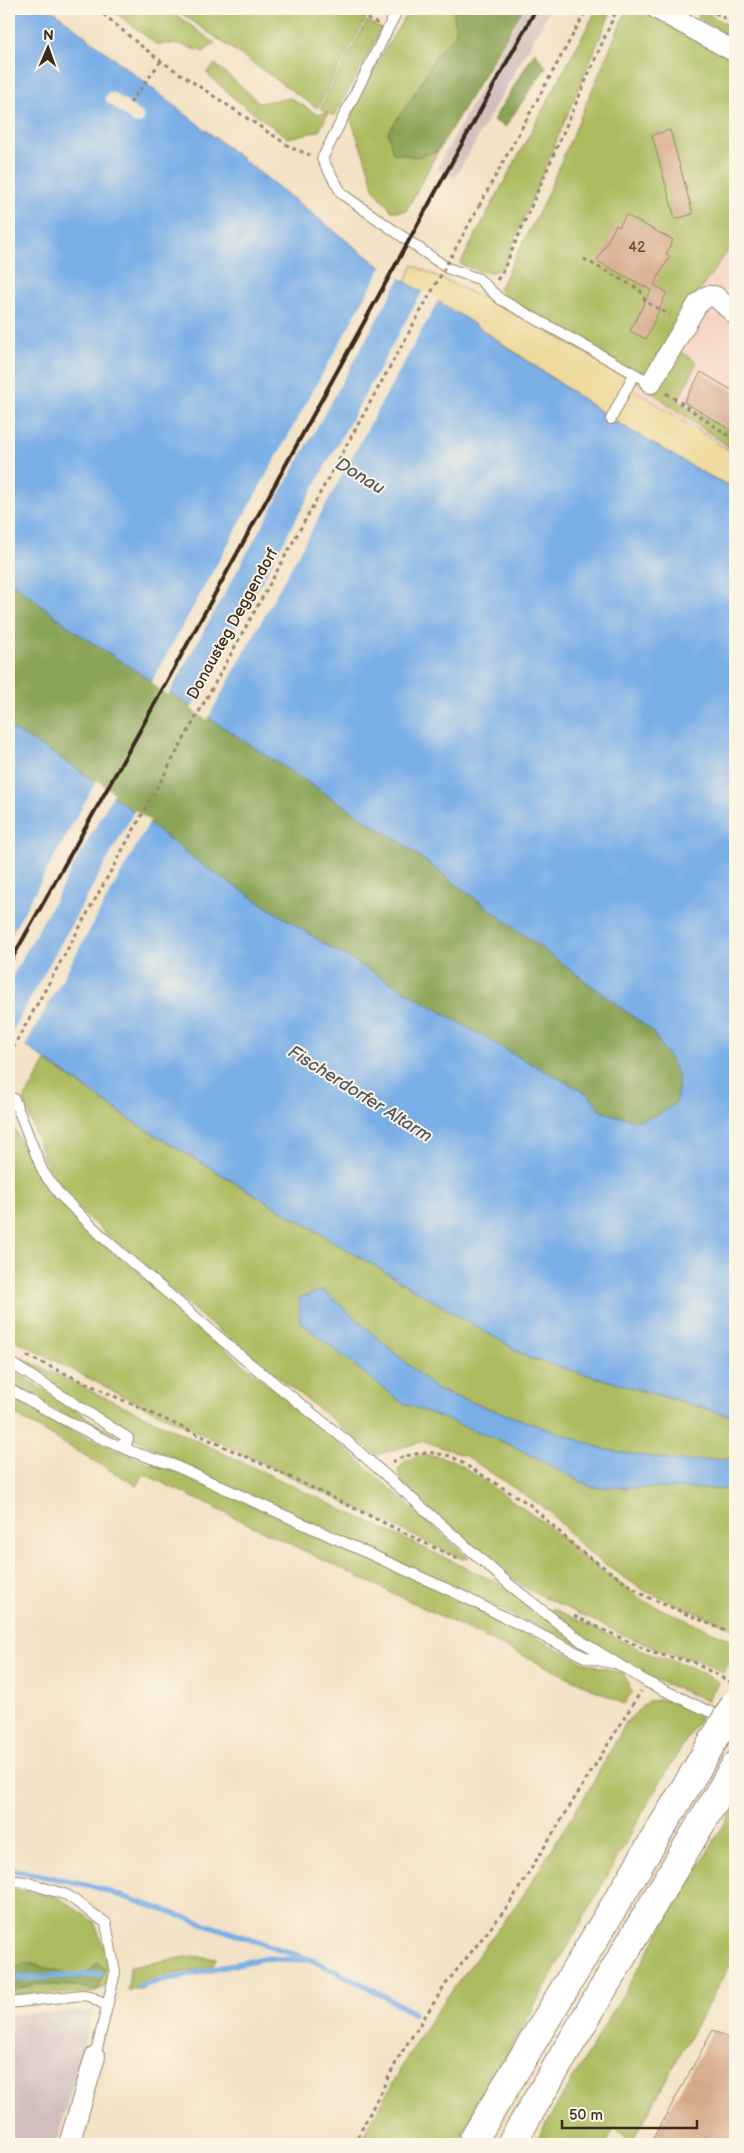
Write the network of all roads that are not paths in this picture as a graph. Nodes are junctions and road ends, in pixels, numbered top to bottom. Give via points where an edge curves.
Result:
1 (398, 9) edge
2 (657, 9) edge
3 (735, 52) edge
4 (735, 314) edge
5 (642, 378) junction
6 (612, 419) dead end
7 (9, 1096) edge
8 (9, 1362) edge
9 (9, 1389) edge
10 (119, 1446) junction
11 (618, 1664) junction
12 (735, 1704) edge
13 (735, 1724) edge
14 (730, 1776) edge
15 (9, 1880) edge
16 (9, 2003) edge
17 (107, 2006) junction
18 (95, 2057) joint
19 (69, 2144) edge
20 (471, 2144) edge
21 (511, 2144) edge

1 - 5 lane via 322,159 342,194 447,268 479,280 500,299
2 - 3 street
4 - 5 street via 715,296 707,296
5 - 6 lane
7 - 11 lane via 14,1099 43,1172 60,1195 106,1240 379,1469 510,1585 581,1642
8 - 10 lane via 128,1438 127,1443
9 - 10 lane
10 - 11 lane via 171,1464 458,1594 585,1657
11 - 13 lane via 647,1682
12 - 20 highway, bridge
14 - 21 highway
15 - 17 lane via 67,1894 106,1923 116,1973
16 - 17 lane via 82,1995
17 - 18 lane
18 - 19 street

